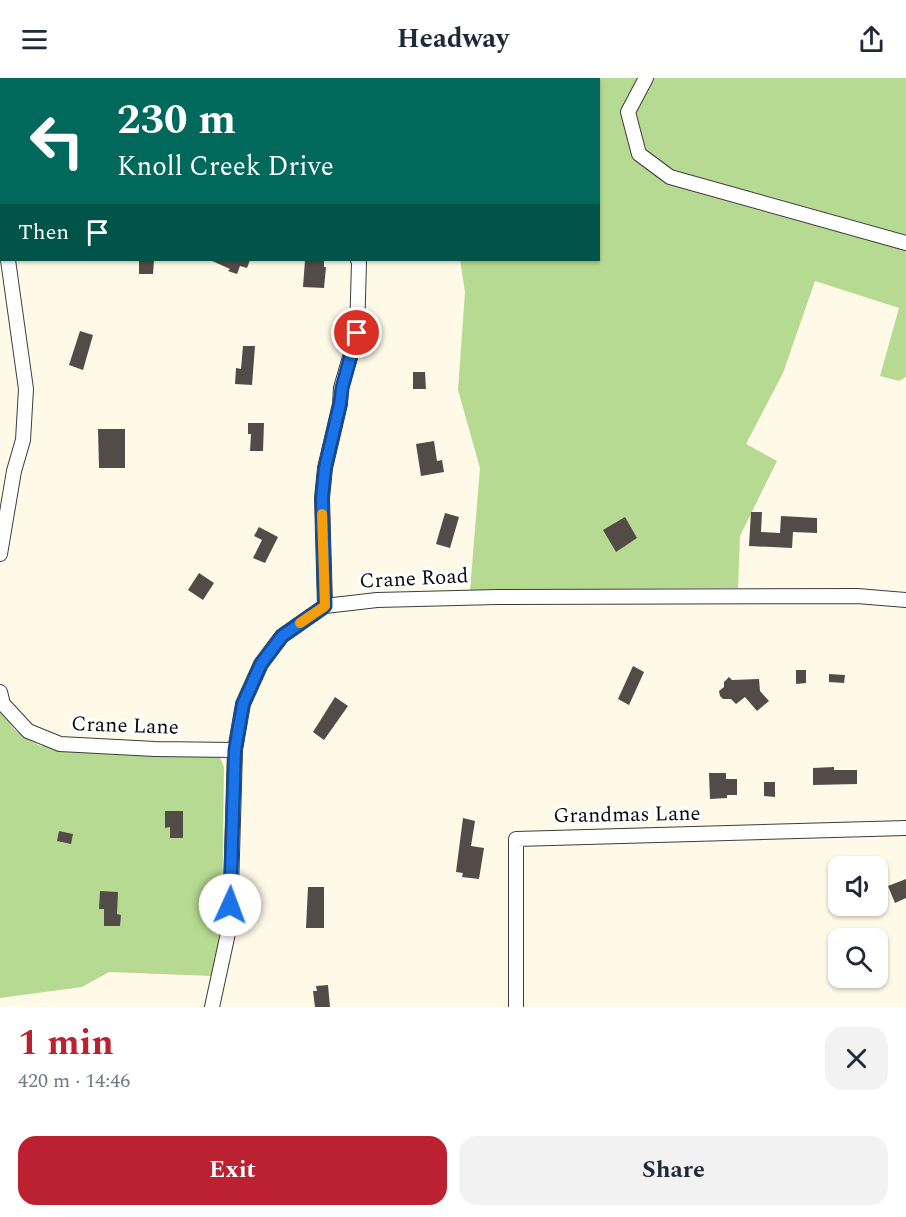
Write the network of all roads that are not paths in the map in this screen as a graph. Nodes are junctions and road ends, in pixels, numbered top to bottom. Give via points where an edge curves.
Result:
1 (646, 78) edge
2 (906, 243) edge
3 (8, 261) edge
4 (358, 261) edge
5 (0, 554) edge
6 (906, 600) edge
7 (325, 606) junction
8 (0, 692) edge
9 (235, 750) junction
10 (906, 828) edge
11 (212, 1007) edge
12 (516, 1007) edge

1 - 2 street via 628,112 639,154 670,177
3 - 5 street via 26,389 23,440
4 - 7 street via 357,333 325,468 322,498
6 - 7 street, Crane Road via 857,596 497,597 376,600
7 - 9 street, Crane Road via 282,636 261,664 243,704
8 - 9 street, Crane Lane via 3,704 28,731 60,744
9 - 11 street, Crane Road via 230,924
10 - 12 street, Grandmas Lane via 516,839

